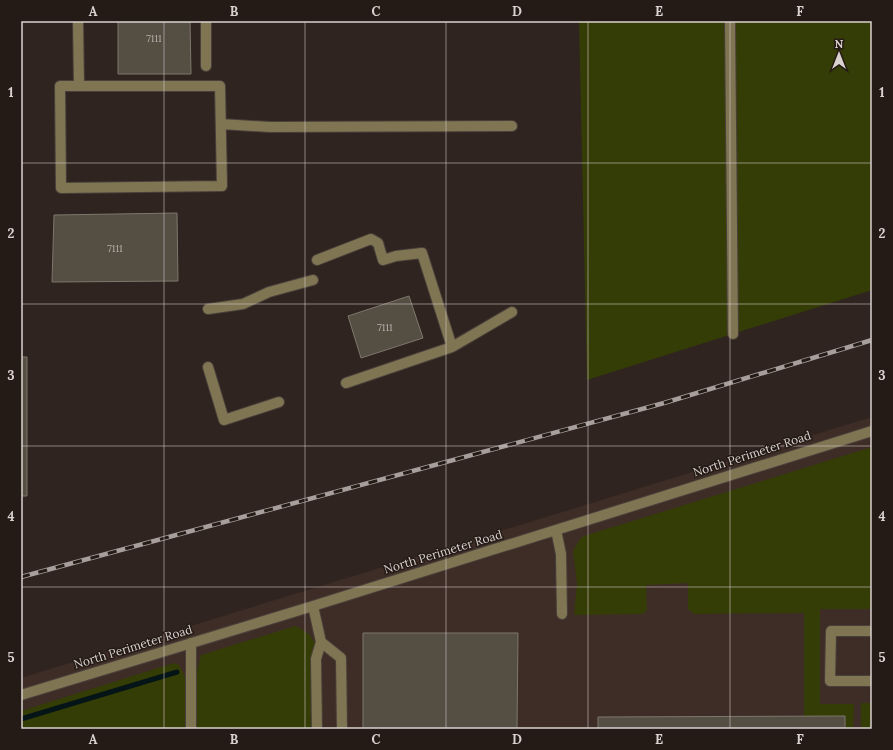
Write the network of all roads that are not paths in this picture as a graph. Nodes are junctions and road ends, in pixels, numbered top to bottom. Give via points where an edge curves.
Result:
1 (78, 21) edge
2 (206, 21) edge
3 (730, 21) edge
4 (206, 66) dead end
5 (79, 86) junction
6 (221, 124) junction
7 (512, 126) dead end
8 (317, 260) dead end
9 (313, 280) dead end
10 (208, 309) dead end
11 (512, 312) dead end
12 (733, 334) dead end
13 (452, 348) junction
14 (208, 367) dead end
15 (346, 383) dead end
16 (279, 402) dead end
17 (872, 431) edge
18 (556, 530) junction
19 (313, 606) junction
20 (562, 614) dead end
21 (872, 631) edge
22 (321, 642) junction
23 (192, 643) junction
24 (872, 681) edge
25 (21, 695) edge
26 (192, 729) edge
27 (317, 729) edge
28 (342, 729) edge

1 - 5 street
2 - 4 street
3 - 12 street
5 - 6 street via 220,86
5 - 6 street via 60,86 60,188 222,186
6 - 7 street via 270,127
8 - 13 street via 371,239 378,243 383,260 422,253
9 - 10 street via 269,292 243,304
11 - 13 street
13 - 15 street
14 - 16 street via 224,420
17 - 18 street, North Perimeter Road
18 - 19 street, North Perimeter Road
18 - 20 street via 561,554
19 - 22 street
19 - 23 street, North Perimeter Road
21 - 24 street via 830,631 830,681
22 - 27 street via 316,659
22 - 28 street via 341,658
23 - 25 street, North Perimeter Road
23 - 26 street

